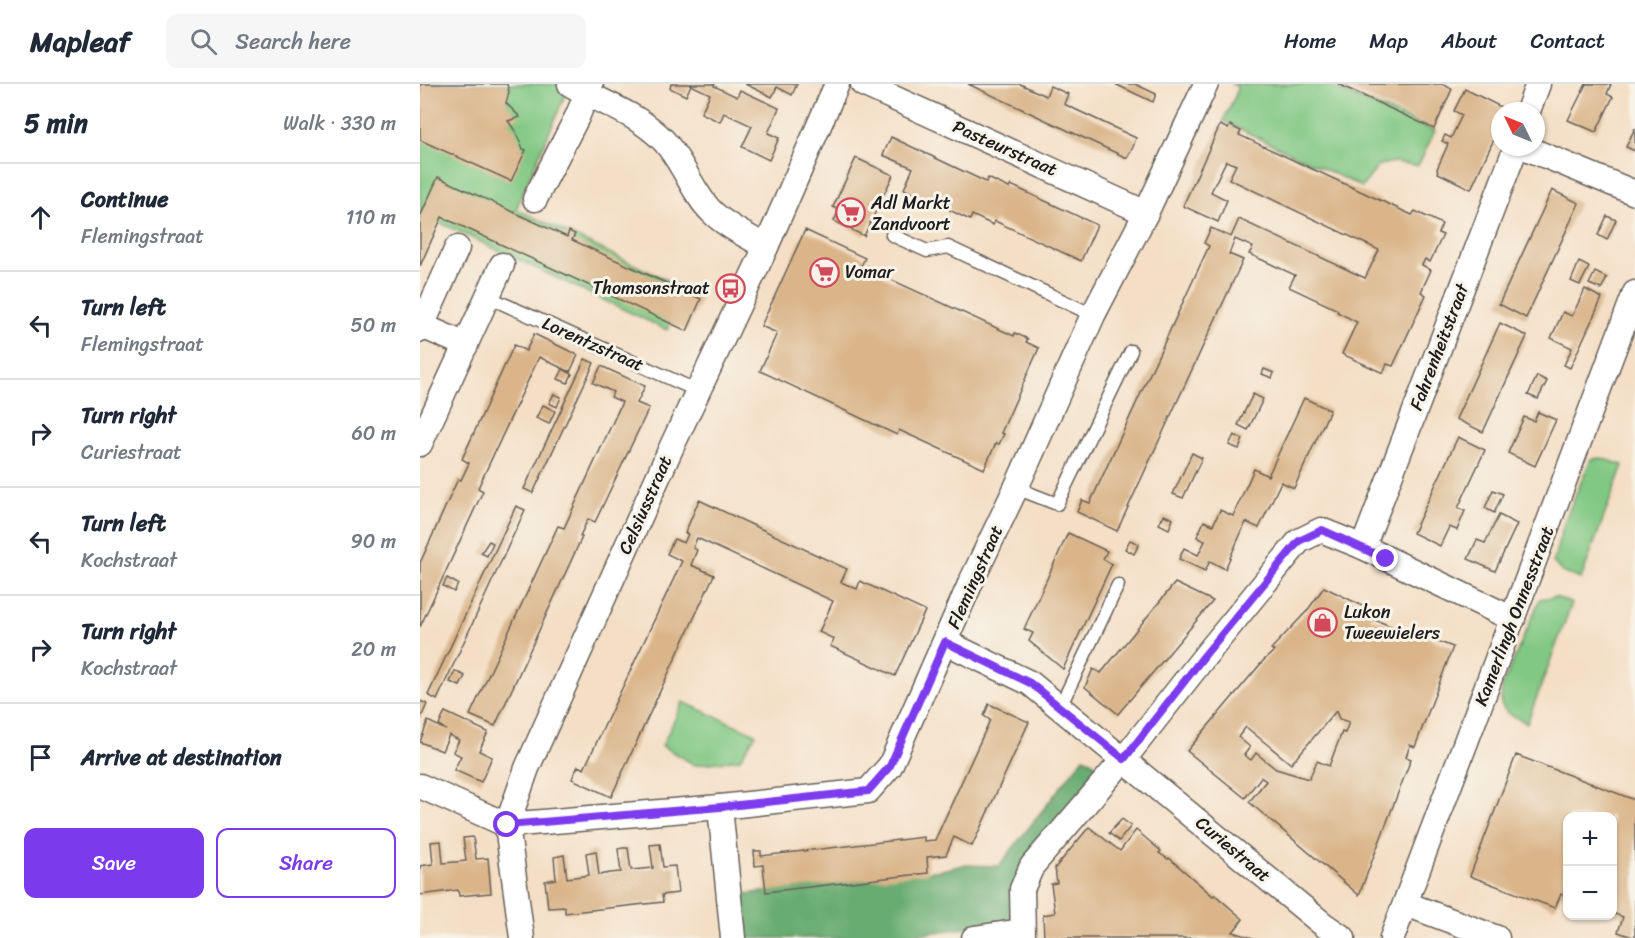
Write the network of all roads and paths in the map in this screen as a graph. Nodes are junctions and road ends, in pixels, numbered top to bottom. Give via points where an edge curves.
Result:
1 (837, 84) edge
2 (862, 84) edge
3 (1206, 84) edge
4 (1538, 84) edge
5 (582, 87) edge
6 (1531, 102) edge
7 (1513, 156) edge
8 (1545, 156) edge
9 (1635, 193) edge
10 (535, 199) dead end
11 (1146, 213) junction
12 (892, 235) dead end
13 (766, 247) junction
14 (457, 248) dead end
15 (502, 265) dead end
16 (1635, 293) edge
17 (488, 297) junction
18 (1094, 315) junction
19 (421, 328) edge
20 (466, 345) junction
21 (1131, 351) dead end
22 (1624, 353) edge
23 (698, 391) junction
24 (420, 444) edge
25 (1016, 488) junction
26 (1363, 547) junction
27 (1118, 585) dead end
28 (1513, 619) junction
29 (945, 642) junction
30 (1060, 707) junction
31 (1124, 759) junction
32 (420, 786) edge
33 (720, 807) junction
34 (507, 825) junction
35 (1406, 904) junction
36 (1023, 934) edge
37 (522, 938) edge
38 (733, 938) edge
39 (974, 938) edge
40 (1343, 938) edge
41 (1392, 938) edge
42 (1497, 938) edge

1 - 13 street, Celsiusstraat
2 - 11 street, Pasteurstraat
3 - 11 street, Flemingstraat
4 - 6 street
5 - 10 street via 577,117
5 - 13 street via 625,111 663,139 712,212
7 - 26 street, Fahrenheitstraat
8 - 9 street
11 - 18 street, Flemingstraat
12 - 18 lane via 927,251 948,247
13 - 23 street, Celsiusstraat
14 - 19 street
15 - 17 street
16 - 22 street, Kamerlingh Onnesstraat
17 - 20 street
17 - 23 lane, Lorentzstraat
18 - 25 street, Flemingstraat
19 - 20 street
20 - 24 street
21 - 25 lane via 1057,504
22 - 28 street, Kamerlingh Onnesstraat
23 - 34 street, Celsiusstraat via 526,768
25 - 29 street, Flemingstraat
26 - 28 street
26 - 31 street via 1322,530 1299,541
27 - 30 lane
28 - 35 street, Kamerlingh Onnesstraat
29 - 30 street, Curiestraat via 1030,683
29 - 33 street, Flemingstraat via 890,766 868,791
30 - 31 street, Curiestraat
31 - 36 street via 1032,866 1022,889
31 - 40 street, Curiestraat
32 - 34 street
33 - 34 street, Flemingstraat
33 - 38 street
34 - 37 street, Celsiusstraat
35 - 41 street, Kamerlingh Onnesstraat
35 - 42 street
36 - 39 street

